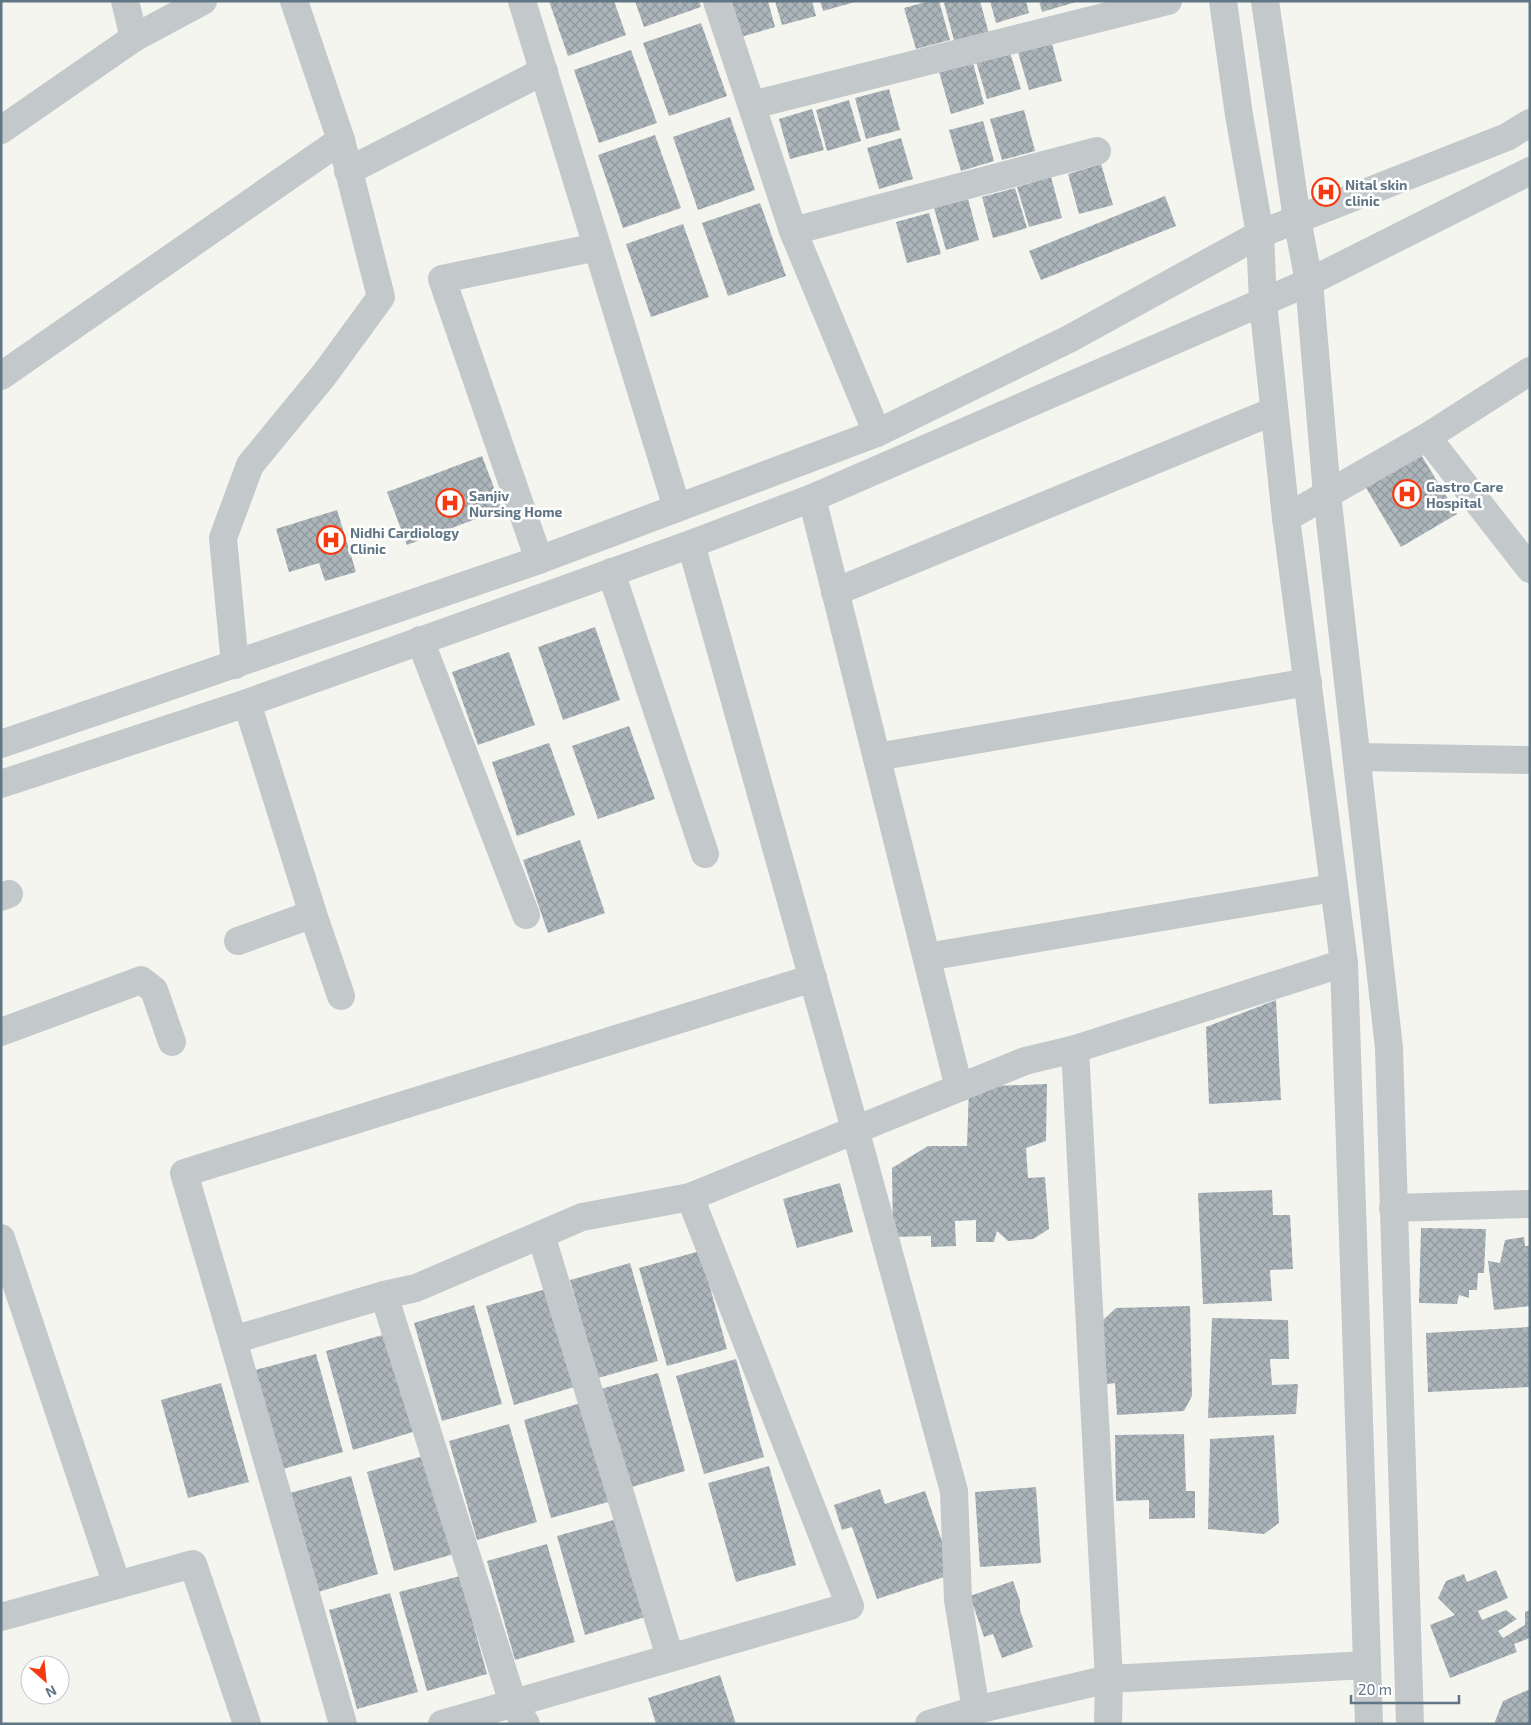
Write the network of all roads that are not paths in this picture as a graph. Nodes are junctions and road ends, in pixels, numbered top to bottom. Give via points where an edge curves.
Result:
1 (126, 1) edge
2 (203, 1) edge
3 (294, 1) edge
4 (522, 1) edge
5 (717, 1) edge
6 (1168, 1) edge
7 (1223, 1) edge
8 (1265, 1) edge
9 (134, 38) junction
10 (544, 72) junction
11 (752, 105) junction
12 (1530, 123) edge
13 (1, 130) edge
14 (341, 140) junction
15 (1097, 151) dead end
16 (348, 171) junction
17 (1530, 171) edge
18 (1297, 219) junction
19 (793, 231) junction
20 (1260, 234) junction
21 (597, 247) junction
22 (1309, 282) junction
23 (1263, 303) junction
24 (1530, 371) edge
25 (1, 376) edge
26 (1274, 411) junction
27 (877, 433) junction
28 (1427, 437) junction
29 (1327, 494) junction
30 (812, 498) junction
31 (677, 508) junction
32 (1286, 518) junction
33 (691, 544) junction
34 (539, 560) junction
35 (1530, 570) edge
36 (611, 572) junction
37 (835, 592) junction
38 (420, 640) junction
39 (235, 665) junction
40 (1308, 682) junction
41 (247, 703) junction
42 (1, 744) edge
43 (876, 757) junction
44 (1357, 757) junction
45 (1530, 760) edge
46 (1, 784) edge
47 (705, 854) dead end
48 (1333, 888) junction
49 (313, 914) junction
50 (526, 915) dead end
51 (238, 941) dead end
52 (927, 957) junction
53 (1344, 963) junction
54 (813, 978) junction
55 (341, 996) dead end
56 (1, 1032) edge
57 (172, 1042) dead end
58 (1075, 1049) junction
59 (959, 1088) junction
60 (855, 1129) junction
61 (690, 1197) junction
62 (1530, 1204) edge
63 (1393, 1208) junction
64 (541, 1234) junction
65 (1, 1238) edge
66 (384, 1294) junction
67 (234, 1340) junction
68 (117, 1586) junction
69 (1, 1618) edge
70 (670, 1657) junction
71 (1367, 1665) junction
72 (1109, 1679) junction
73 (976, 1710) junction
74 (520, 1713) edge
75 (247, 1724) edge
76 (343, 1724) edge
77 (442, 1724) edge
78 (929, 1724) edge
79 (1108, 1724) edge
80 (1369, 1724) edge
81 (1410, 1724) edge

1 - 9 street
2 - 9 street
3 - 14 street
4 - 10 street
5 - 11 street
6 - 11 street
7 - 20 street
8 - 18 street
9 - 13 street
10 - 16 street
10 - 21 street
11 - 19 street
12 - 18 street via 1507,137
14 - 16 street
14 - 25 street
15 - 19 street
16 - 39 street via 381,297 324,375 250,465 223,538
17 - 22 street
18 - 20 street
18 - 22 street
19 - 27 street
20 - 23 street
20 - 27 street via 1069,339
21 - 31 street
21 - 34 street via 442,279
22 - 23 street
22 - 29 street
23 - 26 street
23 - 30 street
24 - 28 street
26 - 32 street
26 - 37 street
27 - 31 street
28 - 29 street
28 - 35 street
29 - 32 street
29 - 44 street
30 - 33 street
30 - 37 street
31 - 34 street
32 - 40 street
33 - 36 street
33 - 54 street
34 - 39 street
36 - 38 street
36 - 47 street
37 - 43 street
38 - 41 street
38 - 50 street
39 - 42 street
40 - 43 street
40 - 48 street
41 - 46 street
41 - 49 street
43 - 52 street
44 - 45 street
44 - 63 street via 1389,1048
48 - 52 street
48 - 53 street
49 - 51 street
49 - 55 street
52 - 59 street
53 - 58 street
53 - 71 street
54 - 60 street
54 - 67 street via 184,1173
56 - 57 street via 141,980 154,990
58 - 59 street via 1026,1061
58 - 72 street
59 - 60 street
60 - 61 street
60 - 73 street via 954,1491 958,1600
61 - 64 street via 582,1217
61 - 70 street via 850,1606
62 - 63 street
63 - 81 street
64 - 66 street via 416,1288
64 - 70 street
65 - 68 street
66 - 67 street
66 - 74 street
67 - 76 street
68 - 69 street
68 - 75 street via 192,1564
70 - 74 street
71 - 72 street
71 - 80 street
72 - 73 street
72 - 79 street
73 - 78 street
74 - 77 street

